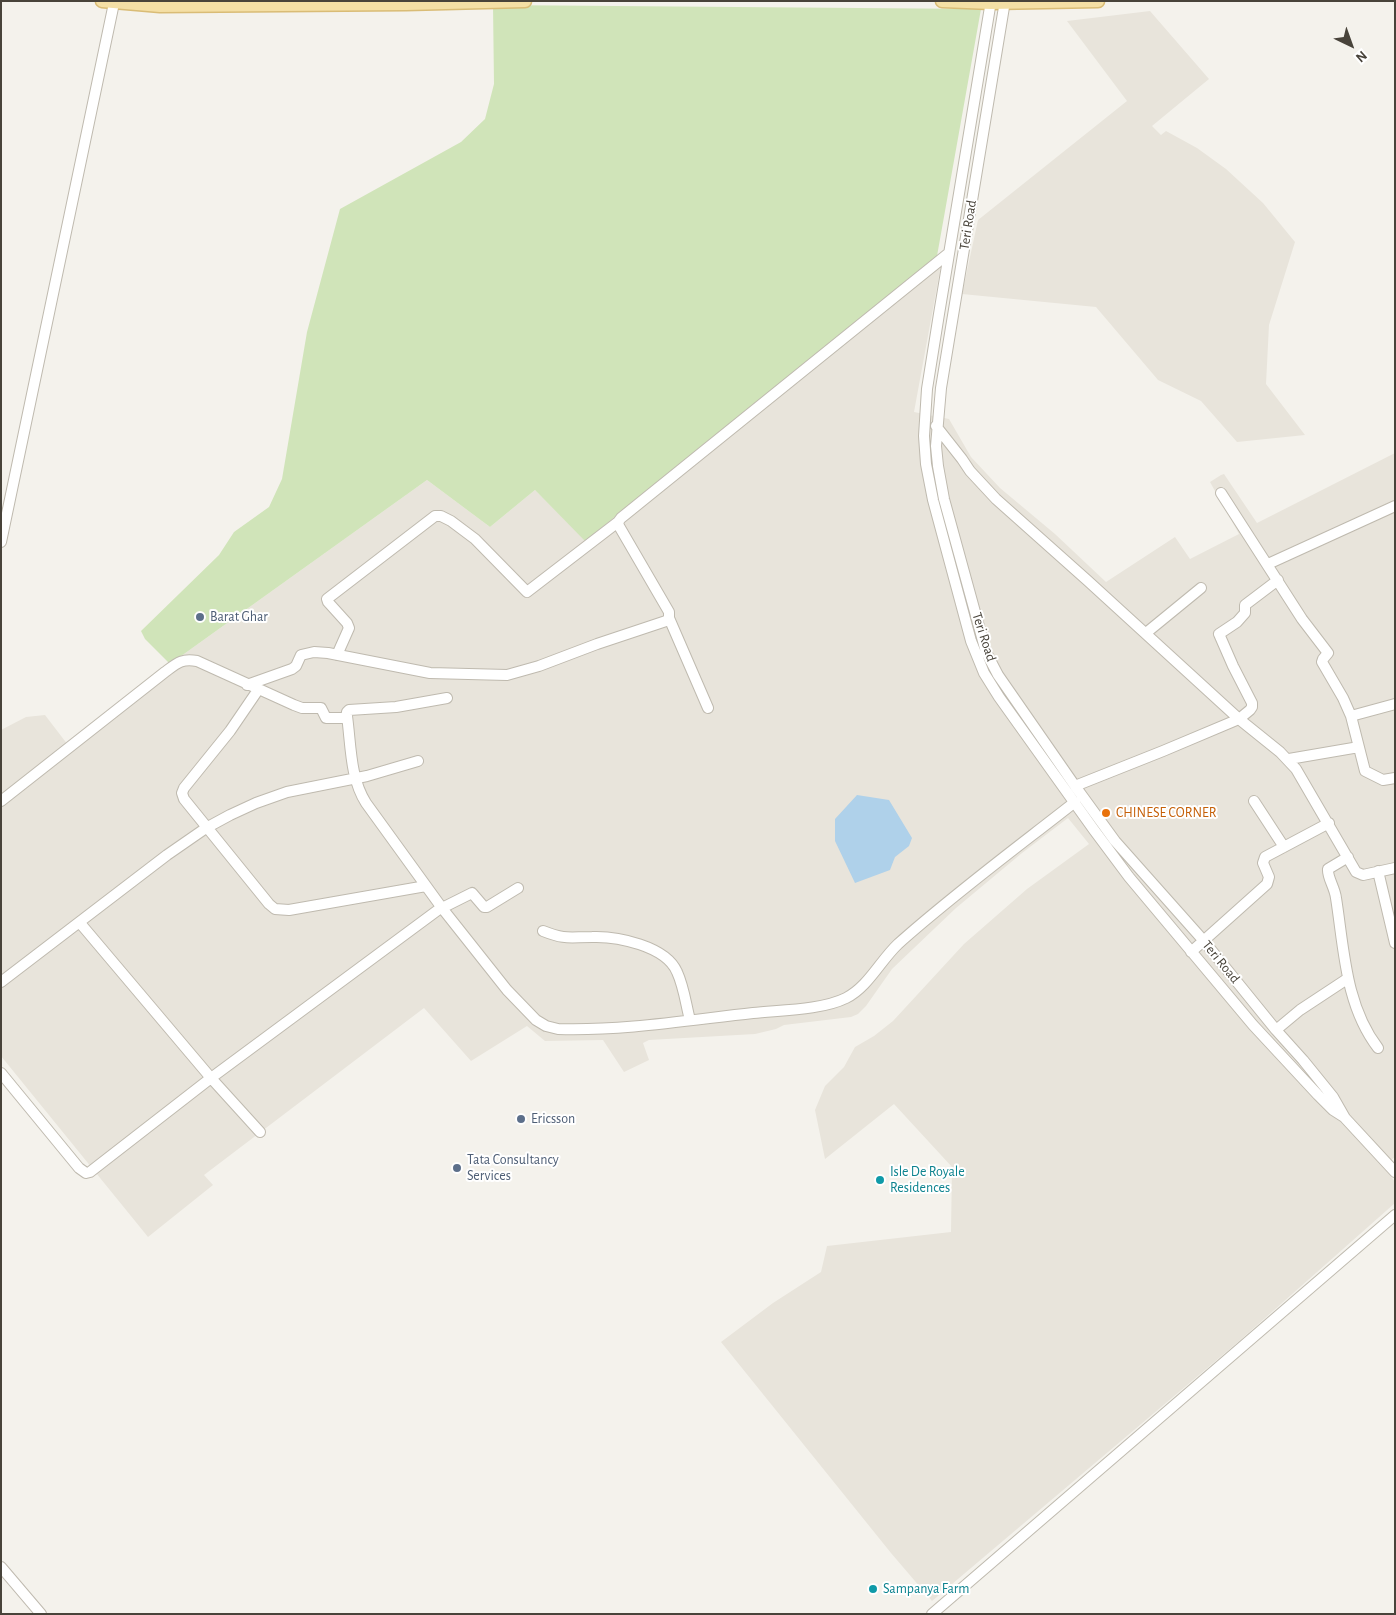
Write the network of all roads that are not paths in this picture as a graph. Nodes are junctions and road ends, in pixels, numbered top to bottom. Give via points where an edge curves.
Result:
1 (525, 1) edge
2 (942, 1) edge
3 (1098, 1) edge
4 (108, 2) edge
5 (476, 2) edge
6 (998, 2) edge
7 (949, 253) junction
8 (925, 415) junction
9 (938, 429) junction
10 (1221, 493) dead end
11 (1395, 506) edge
12 (618, 522) junction
13 (1, 542) edge
14 (1268, 564) junction
15 (1278, 580) junction
16 (1201, 588) dead end
17 (669, 618) junction
18 (1146, 633) junction
19 (337, 655) junction
20 (247, 685) junction
21 (258, 690) junction
22 (447, 698) dead end
23 (1395, 704) edge
24 (708, 708) dead end
25 (347, 716) junction
26 (1351, 716) junction
27 (1239, 719) junction
28 (1360, 747) junction
29 (1289, 760) junction
30 (418, 761) dead end
31 (1058, 770) junction
32 (355, 778) junction
33 (1395, 778) edge
34 (1075, 786) junction
35 (1, 801) edge
36 (1254, 801) dead end
37 (1075, 802) junction
38 (1328, 823) junction
39 (206, 828) junction
40 (1284, 847) junction
41 (1348, 857) junction
42 (1395, 868) edge
43 (1378, 871) junction
44 (426, 886) junction
45 (518, 888) dead end
46 (442, 908) junction
47 (80, 923) junction
48 (543, 931) dead end
49 (1203, 940) junction
50 (1395, 942) edge
51 (1191, 952) junction
52 (1347, 979) junction
53 (1, 982) edge
54 (690, 1020) junction
55 (1276, 1030) junction
56 (1378, 1048) dead end
57 (1, 1073) edge
58 (211, 1078) junction
59 (1344, 1118) junction
60 (260, 1132) dead end
61 (1395, 1171) edge
62 (1395, 1215) edge
63 (1, 1567) edge
64 (40, 1614) edge
65 (932, 1614) edge

1 - 5 main road
2 - 6 main road
3 - 6 main road
4 - 5 main road via 160,6
4 - 13 street
6 - 7 street
6 - 9 street, Teri Road via 941,388
7 - 8 street
7 - 12 street
8 - 9 street
8 - 31 street via 928,478 971,641 989,682
9 - 18 street via 996,499
9 - 31 street, Teri Road via 936,446 944,500 986,652
10 - 14 street
11 - 14 street
12 - 17 street
12 - 19 street via 527,592 464,530 441,516 435,516 327,599 348,628
14 - 15 street
15 - 26 street via 1328,653 1322,662
15 - 27 street via 1245,605 1245,613 1220,634 1252,703 1250,710
16 - 18 street
17 - 19 street via 507,675 430,673
17 - 24 street
18 - 27 street
19 - 20 street via 304,653 292,669
20 - 21 street
20 - 35 street via 197,661 187,659 177,663
21 - 25 street via 298,707 321,708 326,718
21 - 39 street via 182,793
22 - 25 street via 396,707 349,710
23 - 26 street
25 - 32 street
26 - 28 street
27 - 29 street
27 - 34 street
28 - 29 street
28 - 33 street via 1365,771 1384,780
29 - 38 street
30 - 32 street
31 - 34 street, Teri Road
31 - 37 street
32 - 39 street via 272,797
32 - 44 street via 366,803
34 - 49 street, Teri Road via 1115,841
36 - 40 street
37 - 51 street via 1114,858
37 - 54 street via 898,944 864,984 845,999 802,1008
38 - 40 street
38 - 41 street
39 - 44 street via 275,909 298,909
39 - 47 street
40 - 49 street via 1263,860 1269,876 1267,884
41 - 43 street via 1358,874
41 - 52 street via 1328,869 1336,896
42 - 43 street
43 - 50 street
44 - 46 street
45 - 46 street via 487,907 472,893
46 - 54 street via 507,990 527,1012 546,1026 572,1029
46 - 58 street
47 - 53 street
47 - 58 street
48 - 54 street via 566,938 617,938 662,955 677,971
49 - 51 street
49 - 55 street, Teri Road
51 - 59 street via 1311,1088
52 - 55 street via 1323,993
52 - 56 street via 1367,1031
55 - 59 street, Teri Road via 1333,1097
57 - 58 street via 86,1173
58 - 60 street
59 - 61 street, Teri Road
62 - 65 street
63 - 64 street

